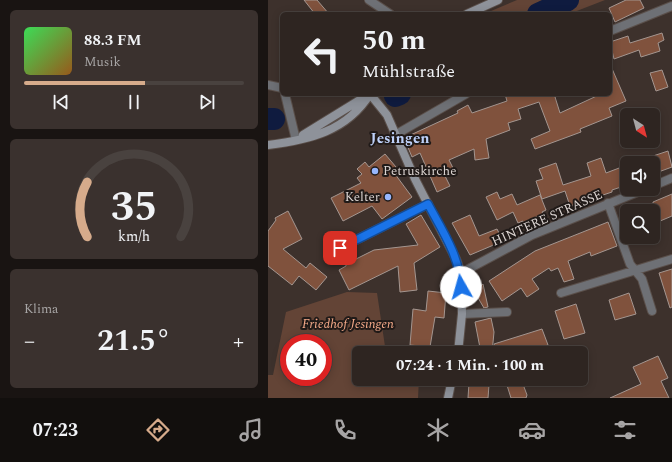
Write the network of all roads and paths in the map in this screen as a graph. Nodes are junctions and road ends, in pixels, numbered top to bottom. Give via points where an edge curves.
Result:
1 (369, 0) edge
2 (498, 0) edge
3 (672, 6) edge
4 (387, 12) edge
5 (471, 12) edge
6 (612, 31) edge
7 (268, 85) edge
8 (280, 88) edge
9 (285, 96) edge
10 (369, 96) edge
11 (372, 96) edge
12 (463, 96) edge
13 (395, 135) junction
14 (296, 140) junction
15 (268, 145) edge
16 (672, 178) edge
17 (660, 183) edge
18 (626, 196) edge
19 (608, 203) junction
20 (428, 204) junction
21 (330, 249) dead end
22 (672, 259) edge
23 (636, 270) junction
24 (461, 273) junction
25 (561, 293) dead end
26 (652, 311) dead end
27 (507, 312) dead end
28 (462, 314) junction
29 (459, 346) edge
30 (451, 386) edge
31 (448, 398) edge

1 - 4 street
2 - 5 street
3 - 6 street
7 - 8 street
9 - 14 street
10 - 14 street via 349,119 322,133
11 - 13 street via 387,115
12 - 13 street
13 - 20 street
14 - 15 street
16 - 17 street
18 - 19 street, HINTERE STRASSE
19 - 23 street via 630,264
19 - 24 street, HINTERE STRASSE via 532,235
20 - 21 street via 340,248
20 - 24 street
22 - 23 street
23 - 25 street
23 - 26 street via 642,279
24 - 28 street
27 - 28 street
28 - 29 street
30 - 31 street

